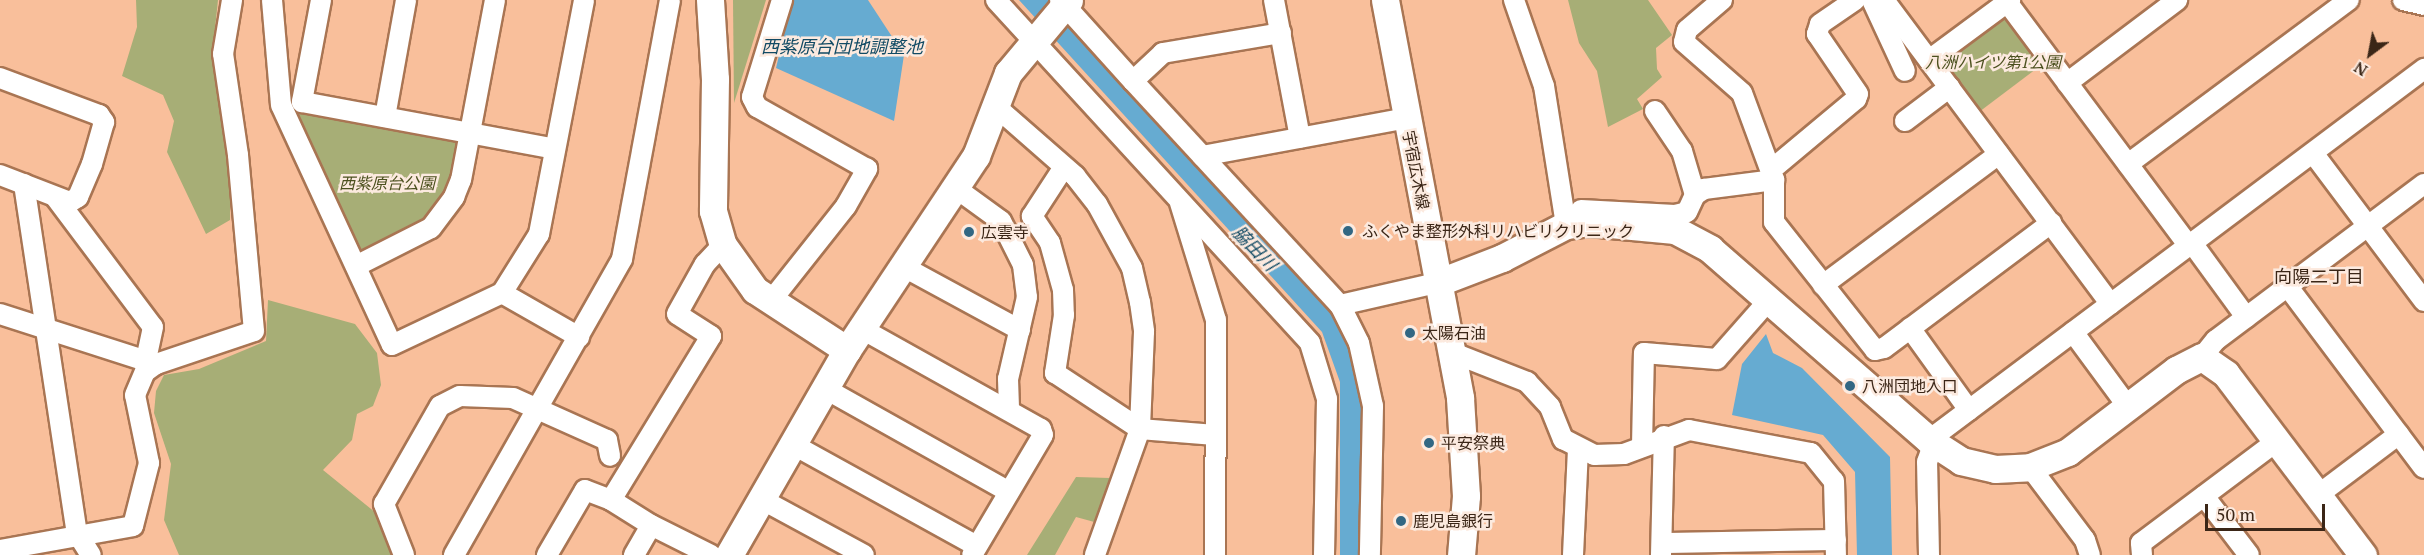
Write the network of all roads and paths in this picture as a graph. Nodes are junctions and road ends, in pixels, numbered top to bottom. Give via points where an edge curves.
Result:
1 (232, 0) edge
2 (272, 0) edge
3 (321, 0) edge
4 (406, 0) edge
5 (495, 0) edge
6 (584, 0) edge
7 (670, 0) edge
8 (710, 0) edge
9 (782, 0) edge
10 (996, 0) edge
11 (1274, 0) edge
12 (1384, 0) edge
13 (1514, 0) edge
14 (1722, 0) edge
15 (1855, 0) edge
16 (1872, 0) edge
17 (1884, 0) edge
18 (2177, 0) edge
19 (2349, 0) edge
20 (2008, 1) edge
21 (1063, 3) edge
22 (1281, 33) junction
23 (1035, 39) junction
24 (1929, 60) junction
25 (2424, 69) edge
26 (1905, 71) dead end
27 (0, 78) edge
28 (1133, 81) junction
29 (2067, 83) junction
30 (1950, 87) junction
31 (994, 105) junction
32 (1655, 111) dead end
33 (385, 117) junction
34 (1407, 118) junction
35 (1905, 121) dead end
36 (471, 134) junction
37 (1300, 138) junction
38 (555, 149) junction
39 (2313, 153) junction
40 (1999, 154) junction
41 (1202, 156) junction
42 (2128, 164) junction
43 (1065, 167) junction
44 (0, 175) edge
45 (1772, 175) junction
46 (24, 184) junction
47 (2424, 184) edge
48 (957, 189) junction
49 (1695, 195) junction
50 (56, 198) junction
51 (1178, 198) junction
52 (1565, 218) junction
53 (2051, 223) junction
54 (2367, 226) junction
55 (2190, 244) junction
56 (723, 245) junction
57 (356, 267) junction
58 (904, 267) junction
59 (1437, 283) junction
60 (1823, 285) junction
61 (2288, 287) junction
62 (502, 293) junction
63 (1769, 300) junction
64 (2424, 301) edge
65 (770, 302) junction
66 (2111, 304) junction
67 (1340, 305) junction
68 (0, 314) edge
69 (2246, 317) junction
70 (46, 328) junction
71 (1910, 328) junction
72 (1020, 330) junction
73 (2073, 332) junction
74 (579, 337) junction
75 (854, 340) junction
76 (1451, 352) junction
77 (2202, 357) junction
78 (151, 362) junction
79 (824, 388) junction
80 (538, 406) junction
81 (2127, 407) junction
82 (1009, 409) junction
83 (1969, 410) junction
84 (1140, 429) junction
85 (2399, 434) junction
86 (1215, 435) junction
87 (1664, 436) junction
88 (2277, 441) junction
89 (1932, 442) junction
90 (792, 444) junction
91 (1642, 446) junction
92 (1578, 448) junction
93 (609, 456) dead end
94 (2030, 467) junction
95 (2424, 468) edge
96 (1009, 492) junction
97 (2318, 495) junction
98 (2204, 496) junction
99 (611, 500) junction
100 (761, 500) junction
101 (651, 525) junction
102 (77, 533) junction
103 (1836, 548) edge
104 (1662, 549) edge
105 (0, 550) edge
106 (974, 551) edge
107 (91, 555) edge
108 (404, 555) edge
109 (454, 555) edge
110 (548, 555) edge
111 (634, 555) edge
112 (711, 555) edge
113 (729, 555) edge
114 (864, 555) edge
115 (1095, 555) edge
116 (1215, 555) edge
117 (1324, 555) edge
118 (1370, 555) edge
119 (1461, 555) edge
120 (1573, 555) edge
121 (1929, 555) edge
122 (2090, 555) edge
123 (2142, 555) edge
124 (2248, 555) edge
125 (2363, 555) edge

1 - 78 street via 223,54 238,155 254,331
2 - 57 street via 281,105
3 - 33 street via 302,102
4 - 33 street
5 - 36 street
6 - 38 street
7 - 74 street via 622,259
8 - 56 street via 713,211
9 - 65 street via 752,97 757,107 867,169 846,206
10 - 23 street
11 - 22 street
12 - 34 street, 宇宿広木線
13 - 52 street via 1544,86
14 - 45 street via 1687,30 1684,42 1742,93
15 - 45 street via 1820,24 1817,34 1858,94 1856,99
16 - 26 street
17 - 24 street
18 - 29 street
19 - 42 street
20 - 24 street
20 - 29 street
21 - 23 street
21 - 28 street
22 - 28 street via 1163,53
22 - 37 street
23 - 31 street via 1008,73
23 - 51 street
24 - 30 street
25 - 39 street
27 - 50 street via 99,115 104,122 78,197 70,202
28 - 41 street
29 - 42 street
30 - 35 street
30 - 40 street
31 - 43 street
31 - 48 street via 984,139
32 - 49 street via 1682,150
33 - 36 street
34 - 37 street
34 - 59 street, 宇宿広木線
36 - 38 street
36 - 57 street via 461,180 442,215 412,240
37 - 41 street
38 - 62 street via 538,234
39 - 54 street
39 - 55 street
40 - 53 street
40 - 60 street
41 - 67 street
42 - 55 street
43 - 84 street via 1097,204 1132,268 1144,333
43 - 84 street via 1032,216 1050,243 1063,290 1064,315 1055,373
44 - 46 street
45 - 49 street via 1704,189
45 - 60 street via 1774,222
46 - 50 street
46 - 70 street
47 - 54 street
48 - 58 street
48 - 72 street via 1001,221 1013,238 1027,286
49 - 52 street via 1687,212 1675,215 1587,209
50 - 78 street via 153,327
51 - 86 street via 1216,320
51 - 117 street via 1310,344 1327,399
52 - 59 street via 1502,258
52 - 63 street via 1686,234
53 - 66 street
53 - 71 street
54 - 61 street
54 - 64 street
55 - 66 street
55 - 69 street
56 - 65 street via 742,276
56 - 99 street via 705,264 677,314 711,336
57 - 62 street via 392,345
58 - 72 street
58 - 75 street
59 - 67 street
59 - 76 street, 宇宿広木線
60 - 71 street via 1875,350
61 - 69 street
61 - 85 street
62 - 74 street
63 - 89 street
63 - 91 street via 1717,359 1644,353
65 - 75 street
66 - 73 street
67 - 118 street via 1359,343 1371,386
68 - 70 street
69 - 77 street via 2216,340
70 - 78 street
70 - 102 street
71 - 83 street
72 - 82 street via 1008,379
73 - 81 street
73 - 83 street
74 - 80 street
75 - 79 street
75 - 82 street
76 - 92 street via 1535,388 1550,407 1563,439
76 - 119 street, 宇宿広木線 via 1465,450
77 - 81 street via 2176,370
77 - 88 street via 2217,364
78 - 102 street via 135,395 149,463 133,526
79 - 90 street
79 - 96 street
80 - 93 street via 607,440
80 - 108 street via 485,394 460,396 440,406 384,504
80 - 109 street
81 - 94 street via 2068,452
82 - 96 street via 1037,425 1043,435
83 - 89 street
84 - 86 street
84 - 115 street
85 - 95 street
85 - 97 street
86 - 116 street
87 - 91 street
87 - 103 street via 1689,430 1810,453 1834,481
87 - 104 street
88 - 97 street
88 - 98 street
89 - 94 street via 1961,460 1995,469
89 - 121 street via 1927,462
90 - 100 street
90 - 106 street
91 - 92 street via 1608,457
92 - 120 street
94 - 122 street via 2085,540
96 - 106 street
97 - 125 street
98 - 123 street via 2142,543
98 - 124 street
99 - 101 street
99 - 110 street via 585,490
100 - 113 street
100 - 114 street
101 - 111 street
101 - 112 street
102 - 105 street
102 - 107 street
103 - 104 street

